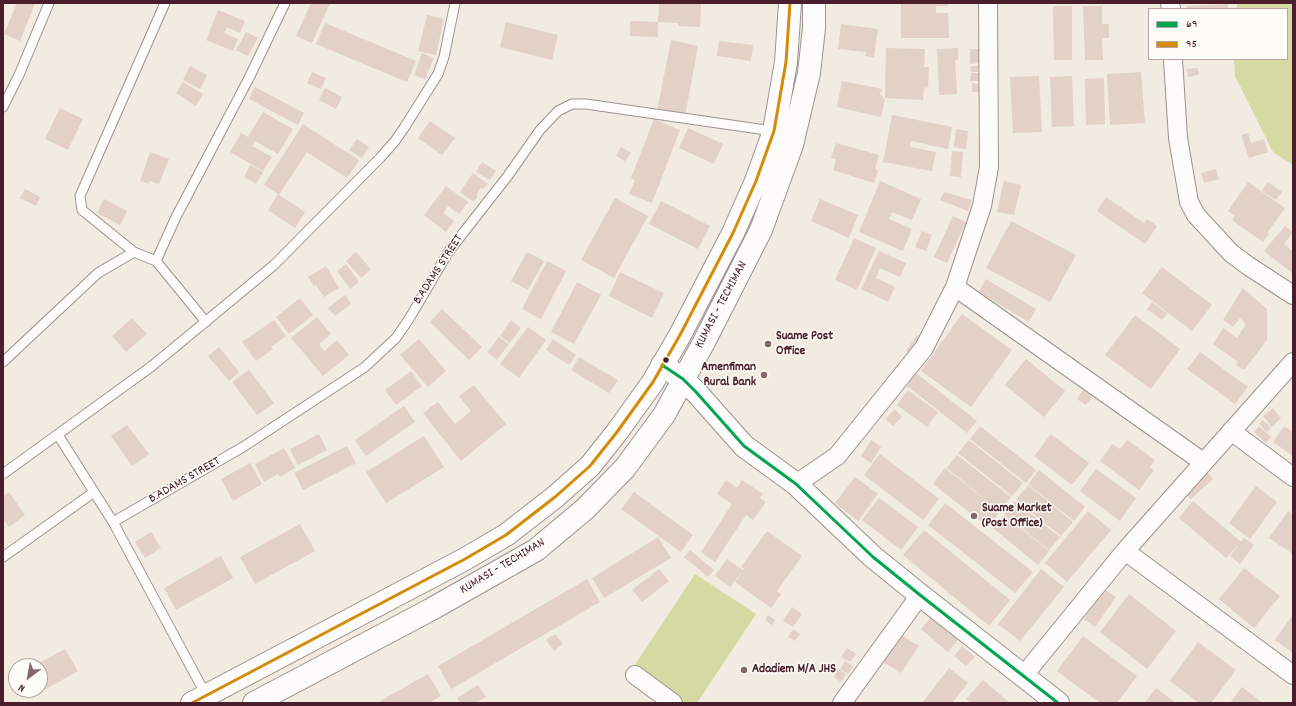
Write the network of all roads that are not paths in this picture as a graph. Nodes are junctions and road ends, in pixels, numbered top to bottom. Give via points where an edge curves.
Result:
1 (49, 3) edge
2 (165, 3) edge
3 (285, 3) edge
4 (455, 3) edge
5 (790, 3) edge
6 (814, 3) edge
7 (988, 3) edge
8 (1174, 60) edge
9 (3, 107) edge
10 (774, 131) junction
11 (134, 252) junction
12 (156, 261) junction
13 (955, 286) junction
14 (1293, 295) edge
15 (206, 322) junction
16 (3, 362) edge
17 (1293, 362) edge
18 (662, 365) junction
19 (683, 379) junction
20 (1231, 431) junction
21 (58, 435) junction
22 (1203, 462) junction
23 (3, 474) edge
24 (1293, 477) edge
25 (796, 484) junction
26 (94, 492) junction
27 (113, 522) junction
28 (1125, 551) junction
29 (3, 557) edge
30 (920, 596) junction
31 (1293, 674) edge
32 (635, 675) dead end
33 (1024, 675) junction
34 (199, 699) edge
35 (254, 703) edge
36 (673, 703) edge
37 (842, 703) edge
38 (1058, 703) edge

1 - 9 lane
2 - 11 lane via 80,196 82,210
3 - 12 lane
4 - 15 lane via 438,74 395,141 274,265
5 - 10 main road via 786,62
6 - 19 main road, KUMASI - TECHIMAN via 809,73 792,145 761,230
7 - 13 street via 989,167 982,206
8 - 14 street via 1178,138 1192,209 1231,253
10 - 18 main road via 756,181 733,232
10 - 27 lane, B.ADAMS STREET via 586,104 572,104 558,111 540,130 449,251 396,338 365,367 243,447
11 - 12 lane
11 - 16 lane via 98,273
12 - 15 lane
13 - 22 street
13 - 25 street via 924,348 836,456
15 - 21 lane via 152,366
17 - 20 street
18 - 19 main road
18 - 34 main road via 653,382 590,466 555,498 506,535 445,570
19 - 25 main road via 744,446
19 - 35 main road, KUMASI - TECHIMAN via 664,415 625,468 585,509 536,550 430,610
20 - 22 street
20 - 24 street
21 - 23 lane
21 - 26 lane
22 - 28 street
25 - 30 main road via 873,557
26 - 27 lane
26 - 29 lane
27 - 34 lane
28 - 31 street
28 - 33 street
30 - 33 main road
30 - 37 street
32 - 36 street
33 - 38 main road

